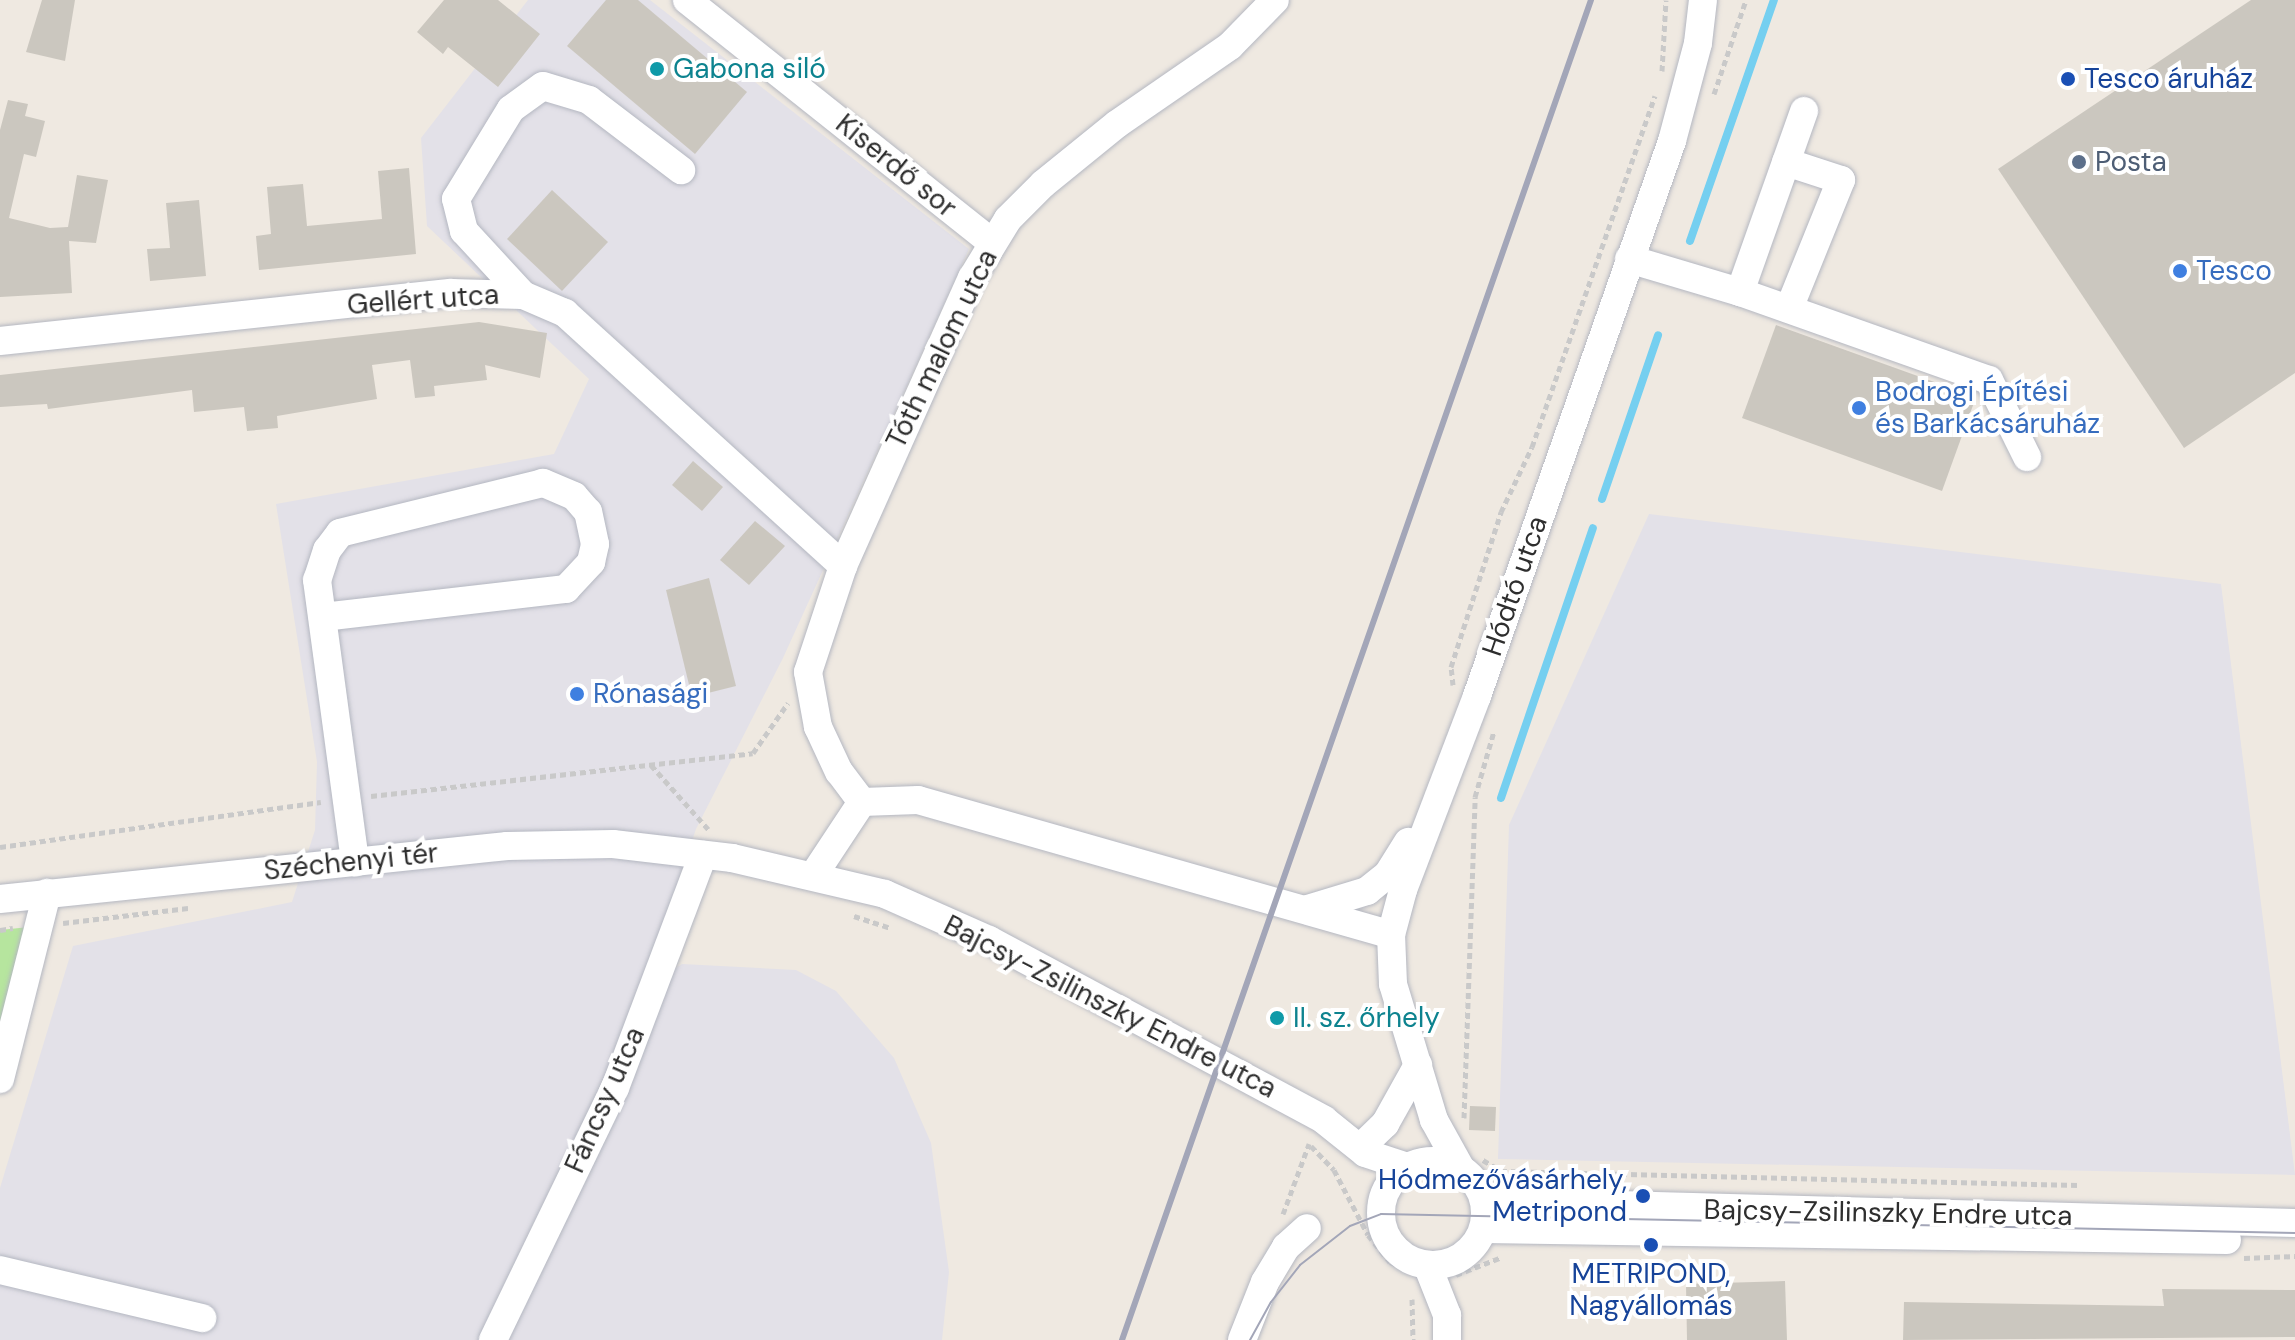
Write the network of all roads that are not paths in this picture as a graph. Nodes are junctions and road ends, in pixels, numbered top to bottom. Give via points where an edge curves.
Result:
1 (687, 0) edge
2 (1275, 0) edge
3 (1702, 1) edge
4 (1804, 111) dead end
5 (1786, 162) junction
6 (681, 170) dead end
7 (992, 243) junction
8 (1629, 259) junction
9 (1740, 292) junction
10 (523, 295) junction
11 (1789, 309) junction
12 (0, 341) edge
13 (2027, 457) dead end
14 (843, 566) junction
15 (323, 617) junction
16 (1439, 794) junction
17 (862, 802) junction
18 (703, 855) junction
19 (355, 862) junction
20 (813, 876) junction
21 (47, 893) junction
22 (0, 899) edge
23 (1306, 909) junction
24 (1391, 935) junction
25 (1418, 1065) junction
26 (0, 1079) edge
27 (1363, 1150) junction
28 (1468, 1162) junction
29 (1407, 1167) junction
30 (1384, 1195) junction
31 (1483, 1195) junction
32 (2295, 1223) edge
33 (1307, 1228) dead end
34 (1484, 1229) junction
35 (2295, 1241) edge
36 (1464, 1256) junction
37 (1428, 1267) junction
38 (0, 1270) edge
39 (202, 1318) dead end
40 (1447, 1327) edge
41 (493, 1340) edge
42 (1242, 1340) edge

1 - 7 street, Kiserdő sor
2 - 7 street, Tóth malom utca via 1230,46 1117,124 1043,184
3 - 8 street, Hódtó utca via 1698,43 1672,141
4 - 5 street
5 - 9 street
5 - 11 street via 1841,180
6 - 10 street via 589,100 543,86 511,109 456,199 464,231
7 - 14 street, Tóth malom utca via 921,384
8 - 9 street
8 - 16 street, Hódtó utca
9 - 11 street
10 - 12 street, Gellért utca via 451,293
10 - 14 street, Gellért utca via 565,313
11 - 13 street via 1989,380
14 - 17 street, Tóth malom utca via 808,672 818,727 839,772
15 - 15 street via 320,564 340,533 543,483 574,496 588,512 595,544 591,562 566,589
15 - 19 street
16 - 23 street via 1378,883 1351,900
16 - 24 street, Hódtó utca
17 - 20 street
17 - 23 street via 918,800
18 - 19 street, Széchenyi tér via 613,844 507,846
18 - 20 street, Bajcsy-Zsilinszky Endre utca
18 - 41 street, Fáncsy utca via 615,1088
19 - 21 street, Széchenyi tér
20 - 27 street, Bajcsy-Zsilinszky Endre utca via 885,894 1050,970 1324,1120
21 - 22 street, Széchenyi tér
21 - 26 street
23 - 24 street
24 - 25 street, Hódtó utca via 1393,984
25 - 27 street via 1385,1124
25 - 28 street, Hódtó utca via 1434,1120
27 - 29 street, Bajcsy-Zsilinszky Endre utca
27 - 30 street, Bajcsy-Zsilinszky Endre utca
28 - 29 street
28 - 31 street
29 - 30 street
30 - 37 street via 1381,1214 1391,1244
31 - 32 street, Bajcsy-Zsilinszky Endre utca via 1507,1202
31 - 34 street
33 - 42 street via 1286,1247 1265,1282
34 - 35 street, Bajcsy-Zsilinszky Endre utca
34 - 36 street
36 - 37 street
36 - 40 street
37 - 40 street
38 - 39 street

